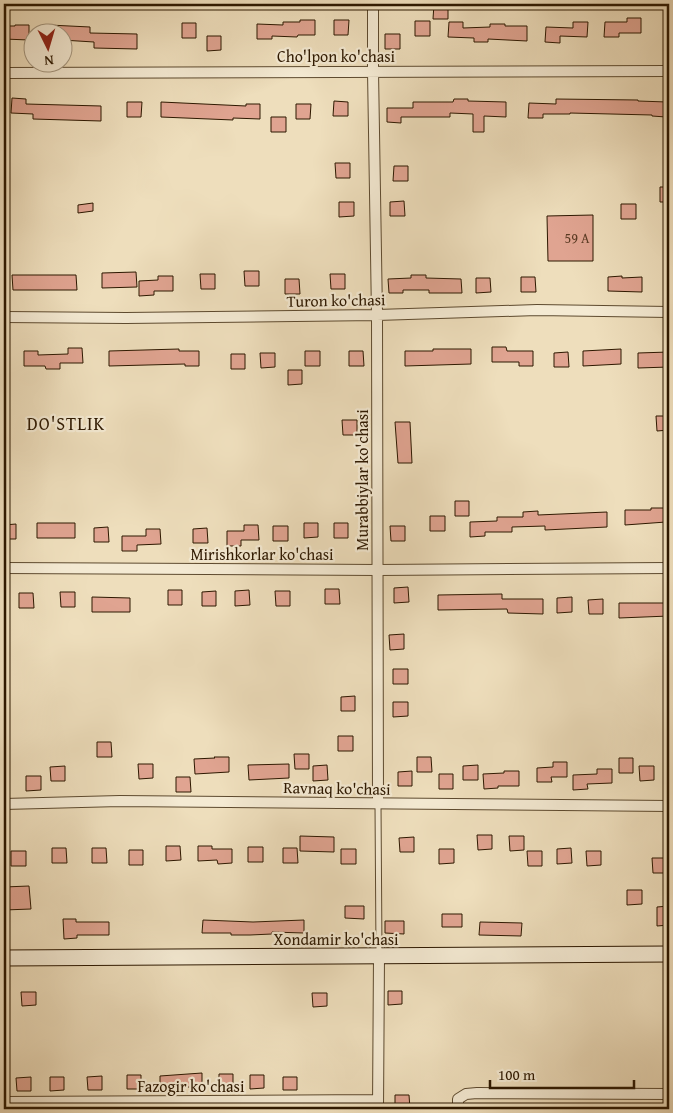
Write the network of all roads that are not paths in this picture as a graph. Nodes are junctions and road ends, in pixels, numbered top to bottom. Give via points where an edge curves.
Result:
1 (373, 4) edge
2 (373, 71) junction
3 (669, 71) edge
4 (4, 74) edge
5 (669, 312) edge
6 (377, 315) junction
7 (4, 318) edge
8 (4, 568) edge
9 (669, 568) edge
10 (378, 570) junction
11 (4, 804) edge
12 (378, 804) junction
13 (669, 806) edge
14 (669, 954) edge
15 (379, 956) junction
16 (4, 958) edge
17 (669, 1094) edge
18 (4, 1102) edge
19 (378, 1104) edge
20 (458, 1109) edge

1 - 2 street, Murabbiylar ko'chasi
2 - 3 street, Cho'lpon ko'chasi
2 - 4 street, Cho'lpon ko'chasi
2 - 6 street, Murabbiylar ko'chasi
5 - 6 street, Turon ko'chasi via 537,310
6 - 7 street, Turon ko'chasi
6 - 10 street, Murabbiylar ko'chasi
8 - 10 street, Mirishkorlar ko'chasi
9 - 10 street, Mirishkorlar ko'chasi
10 - 12 street, Murabbiylar ko'chasi
11 - 12 street, Ravnaq ko'chasi via 120,801
12 - 13 street, Ravnaq ko'chasi
12 - 15 lane, Murabbiylar ko'chasi
14 - 15 main road, Xondamir ko'chasi
15 - 16 main road, Xondamir ko'chasi
15 - 19 street
17 - 20 street via 477,1093 458,1099
18 - 19 street, Fazogir ko'chasi

